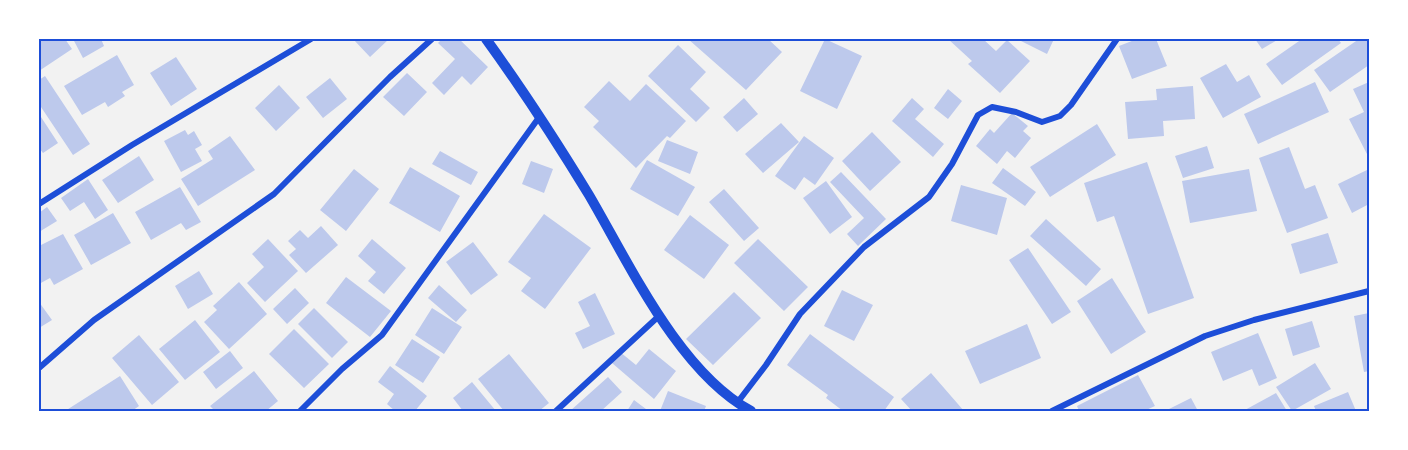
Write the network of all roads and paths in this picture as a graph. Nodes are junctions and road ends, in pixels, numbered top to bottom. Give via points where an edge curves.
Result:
1 (311, 39) edge
2 (432, 39) edge
3 (486, 39) edge
4 (1117, 39) edge
5 (540, 116) junction
6 (39, 204) edge
7 (1369, 291) edge
8 (660, 315) junction
9 (39, 368) edge
10 (736, 403) junction
11 (300, 411) edge
12 (556, 411) edge
13 (751, 411) edge
14 (1052, 411) edge

1 - 6 street
2 - 9 street via 274,194 94,320
3 - 5 street
4 - 10 street via 1060,116 1042,122 992,107 978,115 929,197 864,247 800,314
5 - 8 street
5 - 11 street via 382,335
7 - 14 street via 1205,336
8 - 10 street via 700,372
8 - 12 street
10 - 13 street

